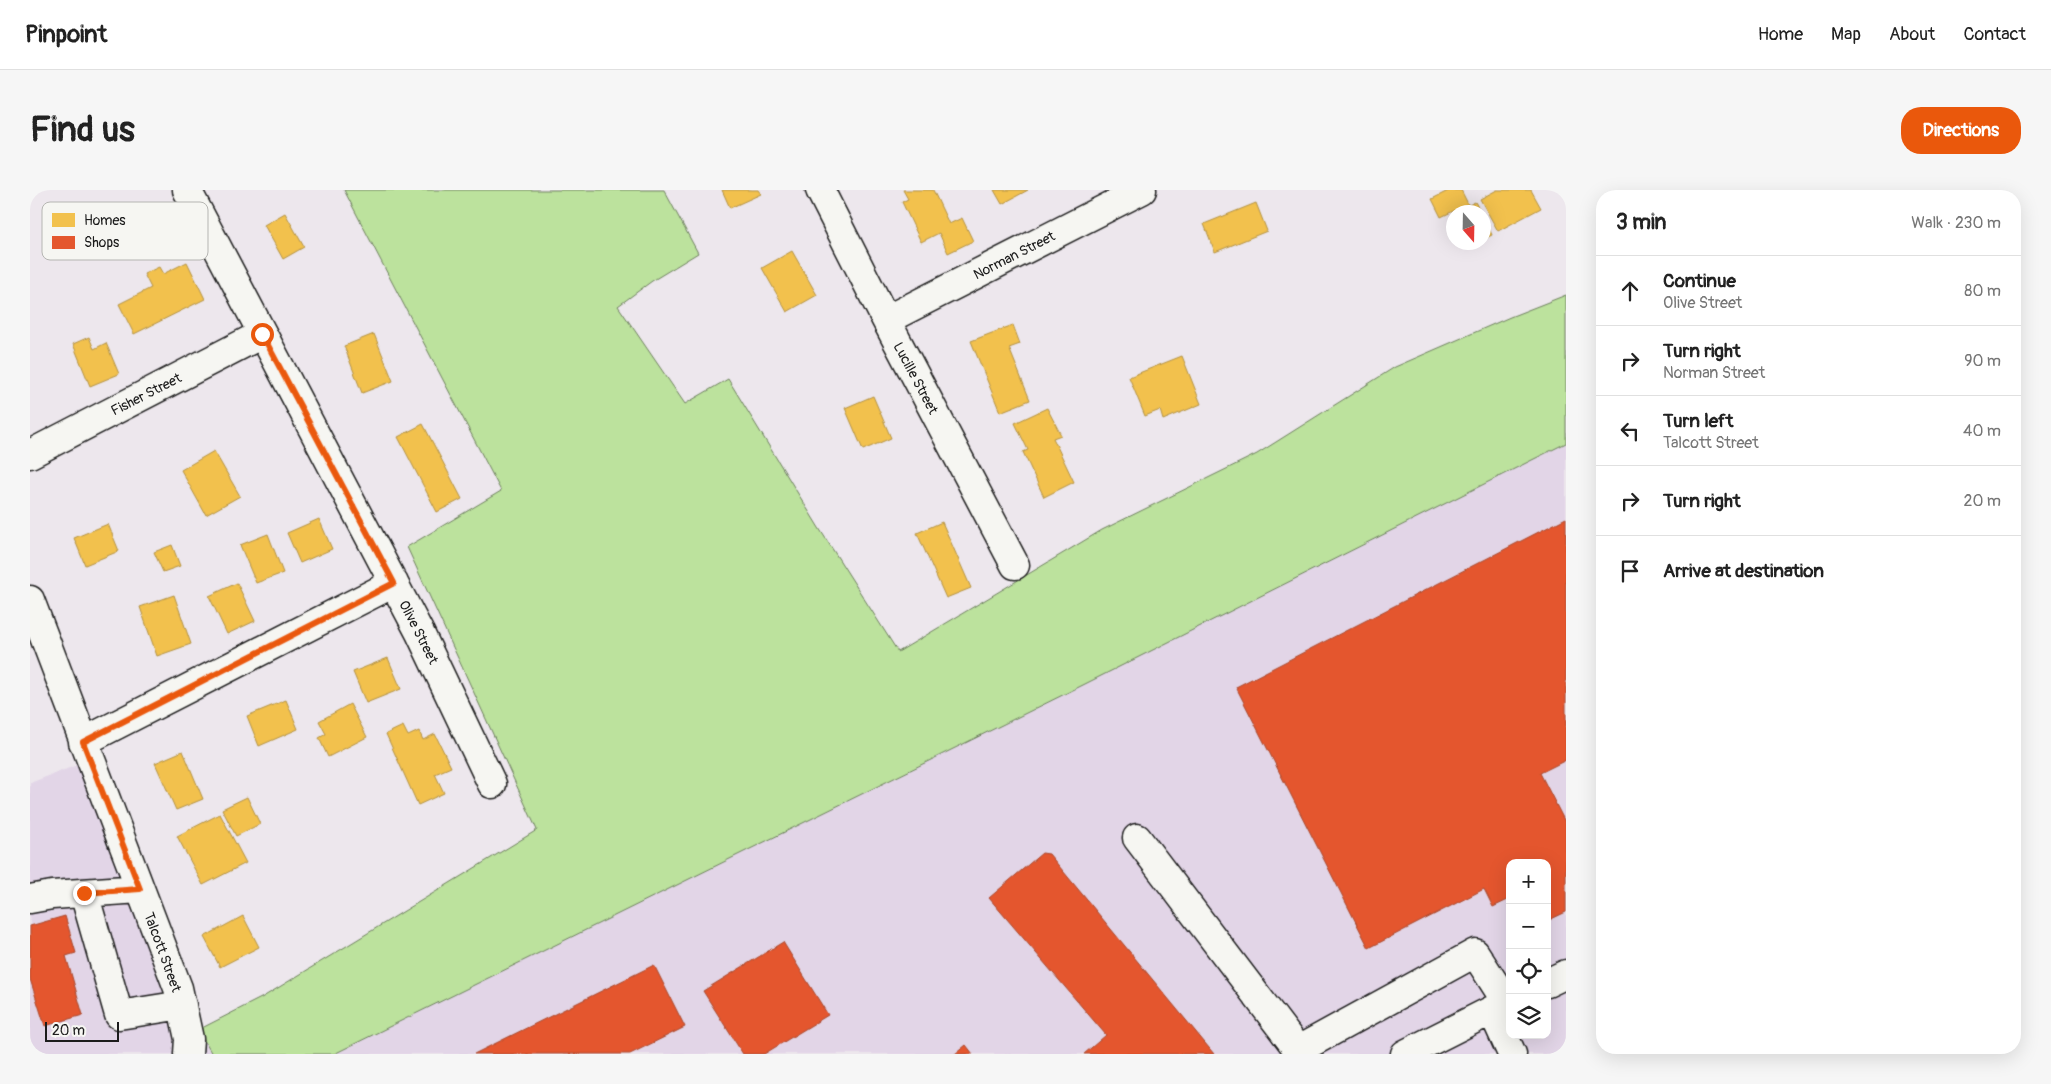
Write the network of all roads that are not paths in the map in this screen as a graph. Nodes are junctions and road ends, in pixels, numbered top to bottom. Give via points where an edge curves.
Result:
1 (187, 190) edge
2 (820, 190) edge
3 (1142, 190) edge
4 (193, 202) edge
5 (208, 230) edge
6 (886, 320) junction
7 (262, 334) junction
8 (30, 454) edge
9 (1015, 565) dead end
10 (394, 583) junction
11 (30, 600) edge
12 (83, 742) junction
13 (492, 784) dead end
14 (1137, 838) dead end
15 (140, 889) junction
16 (84, 893) junction
17 (30, 899) edge
18 (1503, 1005) edge
19 (182, 1006) junction
20 (1290, 1049) edge
21 (188, 1054) edge
22 (1405, 1054) edge
23 (1512, 1054) edge

1 - 4 street, Olive Street
2 - 6 street, Lucille Street
3 - 6 street, Norman Street
5 - 7 street, Olive Street
6 - 9 street, Lucille Street
7 - 8 street, Fisher Street
7 - 10 street, Olive Street
10 - 12 street
10 - 13 street, Olive Street
11 - 12 street, Talcott Street
12 - 15 street, Talcott Street
14 - 20 street
15 - 16 street
15 - 19 street, Talcott Street
16 - 17 street
16 - 19 street via 119,1015
18 - 20 street via 1474,953
18 - 22 street
18 - 23 street
19 - 21 street, Talcott Street via 189,1039

